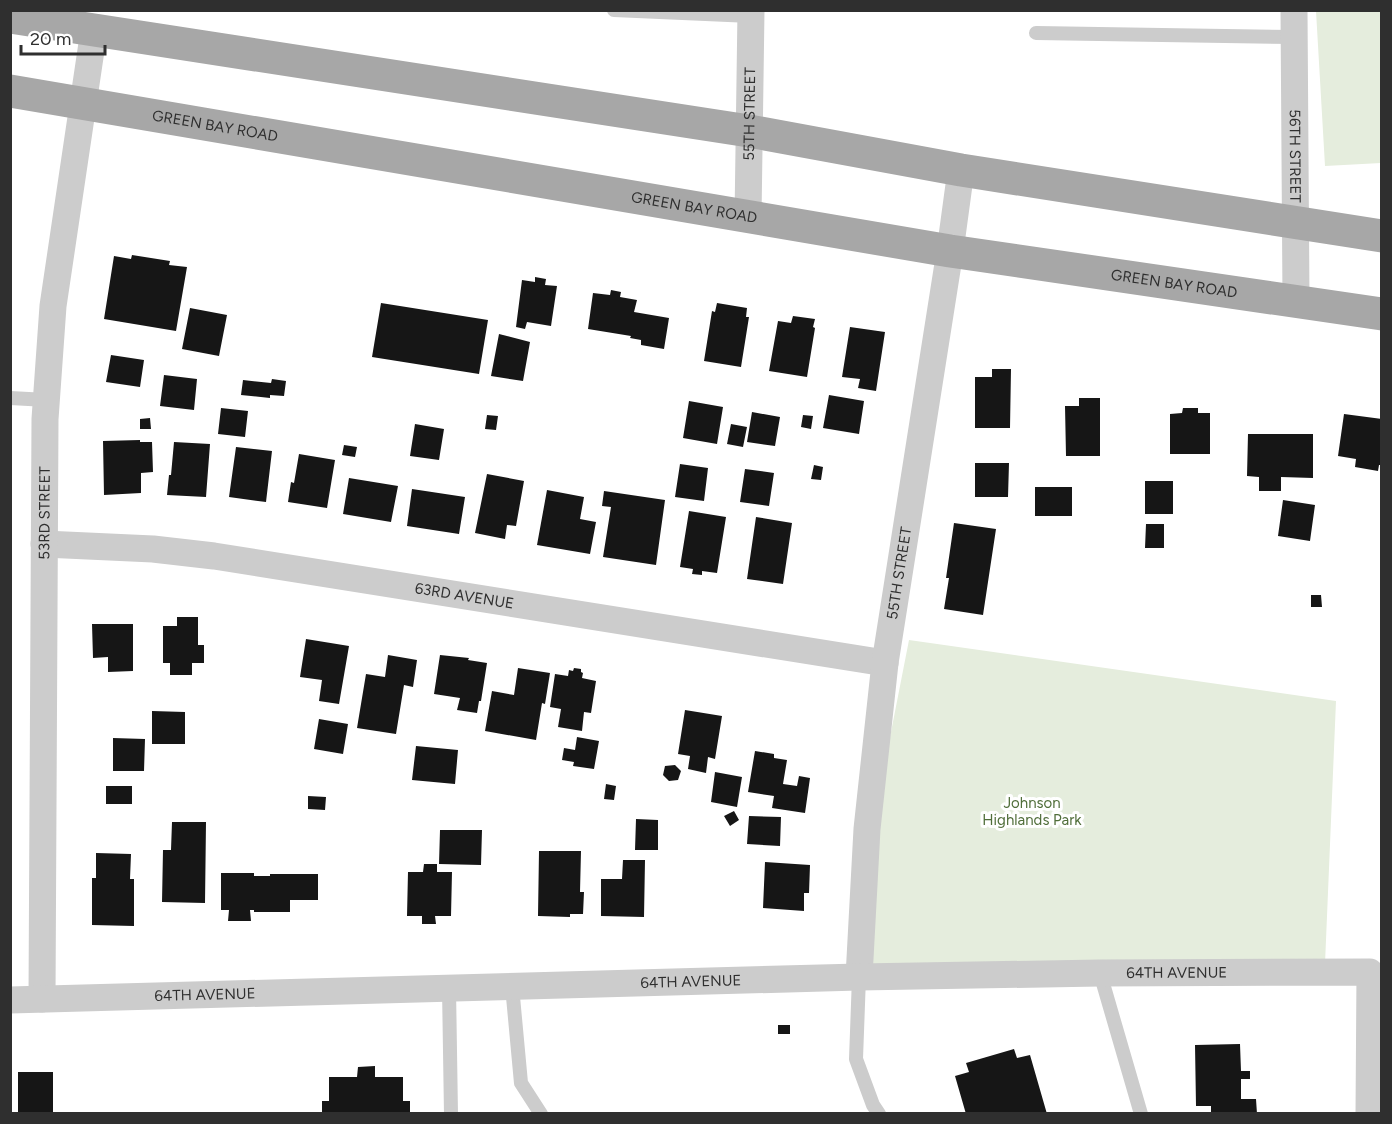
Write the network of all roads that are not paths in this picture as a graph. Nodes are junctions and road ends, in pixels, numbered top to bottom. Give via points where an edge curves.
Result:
1 (614, 10) edge
2 (1294, 10) edge
3 (702, 12) edge
4 (751, 13) edge
5 (13, 18) edge
6 (94, 25) junction
7 (1036, 33) dead end
8 (1294, 37) junction
9 (10, 91) edge
10 (82, 102) junction
11 (749, 131) junction
12 (961, 170) junction
13 (748, 218) junction
14 (1295, 221) junction
15 (1382, 236) edge
16 (950, 250) junction
17 (1296, 300) junction
18 (1382, 314) edge
19 (10, 398) edge
20 (47, 400) junction
21 (44, 544) junction
22 (885, 663) junction
23 (1100, 973) junction
24 (859, 977) junction
25 (512, 986) junction
26 (449, 988) junction
27 (42, 999) junction
28 (10, 1000) edge
29 (451, 1113) edge
30 (542, 1113) edge
31 (879, 1113) edge
32 (1141, 1113) edge
33 (1369, 1113) edge

1 - 3 lane
2 - 8 street, 56TH STREET
3 - 4 lane
4 - 11 street, 55TH STREET
5 - 6 main road
6 - 10 street, 53RD STREET
6 - 11 main road
7 - 8 lane
8 - 14 street, 56TH STREET
9 - 10 main road, GREEN BAY ROAD
10 - 13 main road, GREEN BAY ROAD
10 - 20 street, 53RD STREET via 53,306
11 - 12 main road
11 - 13 street, 55TH STREET
12 - 14 main road
12 - 16 street, 55TH STREET
13 - 16 main road, GREEN BAY ROAD
14 - 15 main road
14 - 17 street, 56TH STREET
16 - 17 main road, GREEN BAY ROAD
16 - 22 street, 55TH STREET
17 - 18 main road, GREEN BAY ROAD
19 - 20 lane
20 - 21 street, 53RD STREET
21 - 22 street, 63RD AVENUE via 214,556
21 - 27 street, 53RD STREET
22 - 24 street, 55TH STREET via 867,829
23 - 24 street, 64TH AVENUE
23 - 32 lane
23 - 33 street, 64TH AVENUE via 1370,972
24 - 25 street, 64TH AVENUE
24 - 31 lane via 856,1059
25 - 26 street, 64TH AVENUE
25 - 30 lane via 521,1083
26 - 27 street, 64TH AVENUE
26 - 29 lane
27 - 28 street, 64TH AVENUE

